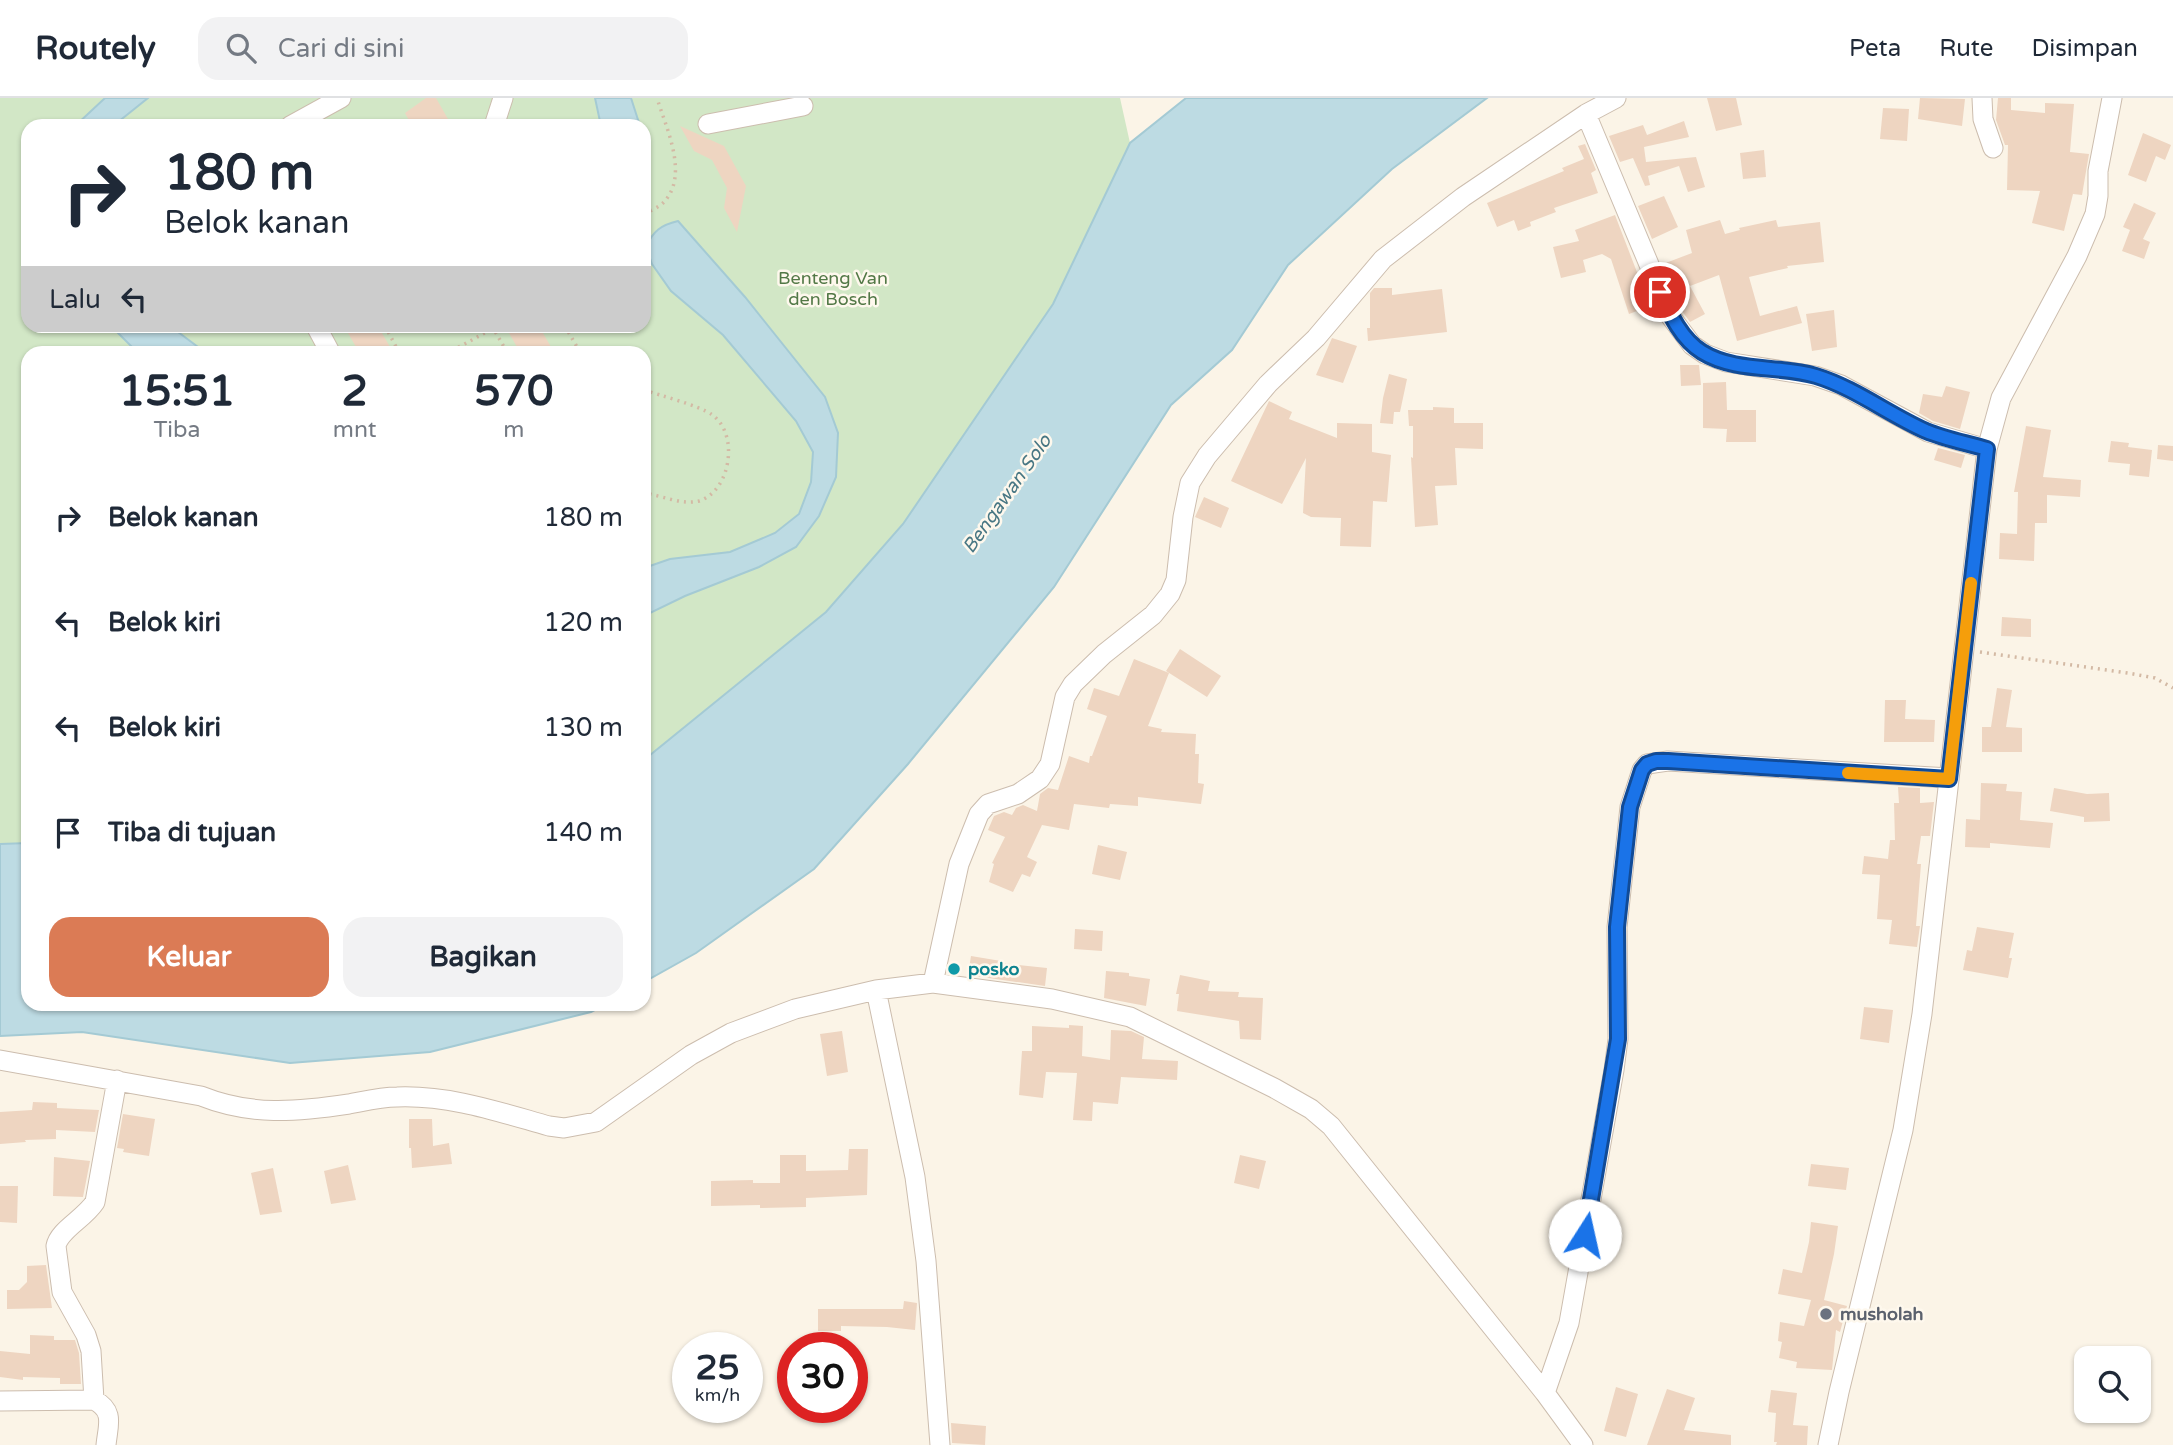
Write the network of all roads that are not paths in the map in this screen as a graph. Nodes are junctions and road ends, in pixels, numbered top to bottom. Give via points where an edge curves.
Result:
1 (341, 98) edge
2 (503, 98) edge
3 (1616, 98) edge
4 (1982, 98) edge
5 (2112, 98) edge
6 (803, 106) dead end
7 (743, 107) edge
8 (1586, 114) junction
9 (303, 119) edge
10 (496, 119) edge
11 (708, 124) dead end
12 (1993, 148) dead end
13 (1987, 449) junction
14 (1949, 779) junction
15 (933, 983) junction
16 (876, 990) junction
17 (0, 1060) edge
18 (117, 1080) junction
19 (1545, 1393) junction
20 (94, 1400) junction
21 (0, 1401) edge
22 (106, 1445) edge
23 (940, 1445) edge
24 (1583, 1445) edge
25 (1828, 1445) edge

1 - 9 street
2 - 10 street
3 - 8 street
4 - 12 street via 1983,119
5 - 13 street via 2095,214 2001,398
6 - 7 street
7 - 11 street
8 - 13 street via 1671,317 1692,345 1726,362 1815,376 1841,385 1928,432
8 - 15 street via 1463,197 1383,259 1207,456 1190,483 1170,594 1153,615 1073,684 1065,697 1050,764 1040,779 1018,794 988,804 979,814 959,864
13 - 14 street
14 - 19 street via 1668,761 1647,764 1642,770 1630,807 1617,927 1614,1070 1569,1323
14 - 25 street via 1927,975 1903,1130
15 - 16 street
15 - 19 street via 1052,999 1130,1017 1311,1109 1331,1126
16 - 18 street via 795,1009 731,1033 691,1055 606,1117 583,1126 549,1126 480,1106 424,1097 314,1109 249,1110
16 - 23 street via 915,1177
17 - 18 street
18 - 20 street via 95,1202 57,1239 56,1246 62,1292 91,1351
19 - 24 street
20 - 21 street
20 - 22 street via 108,1410

